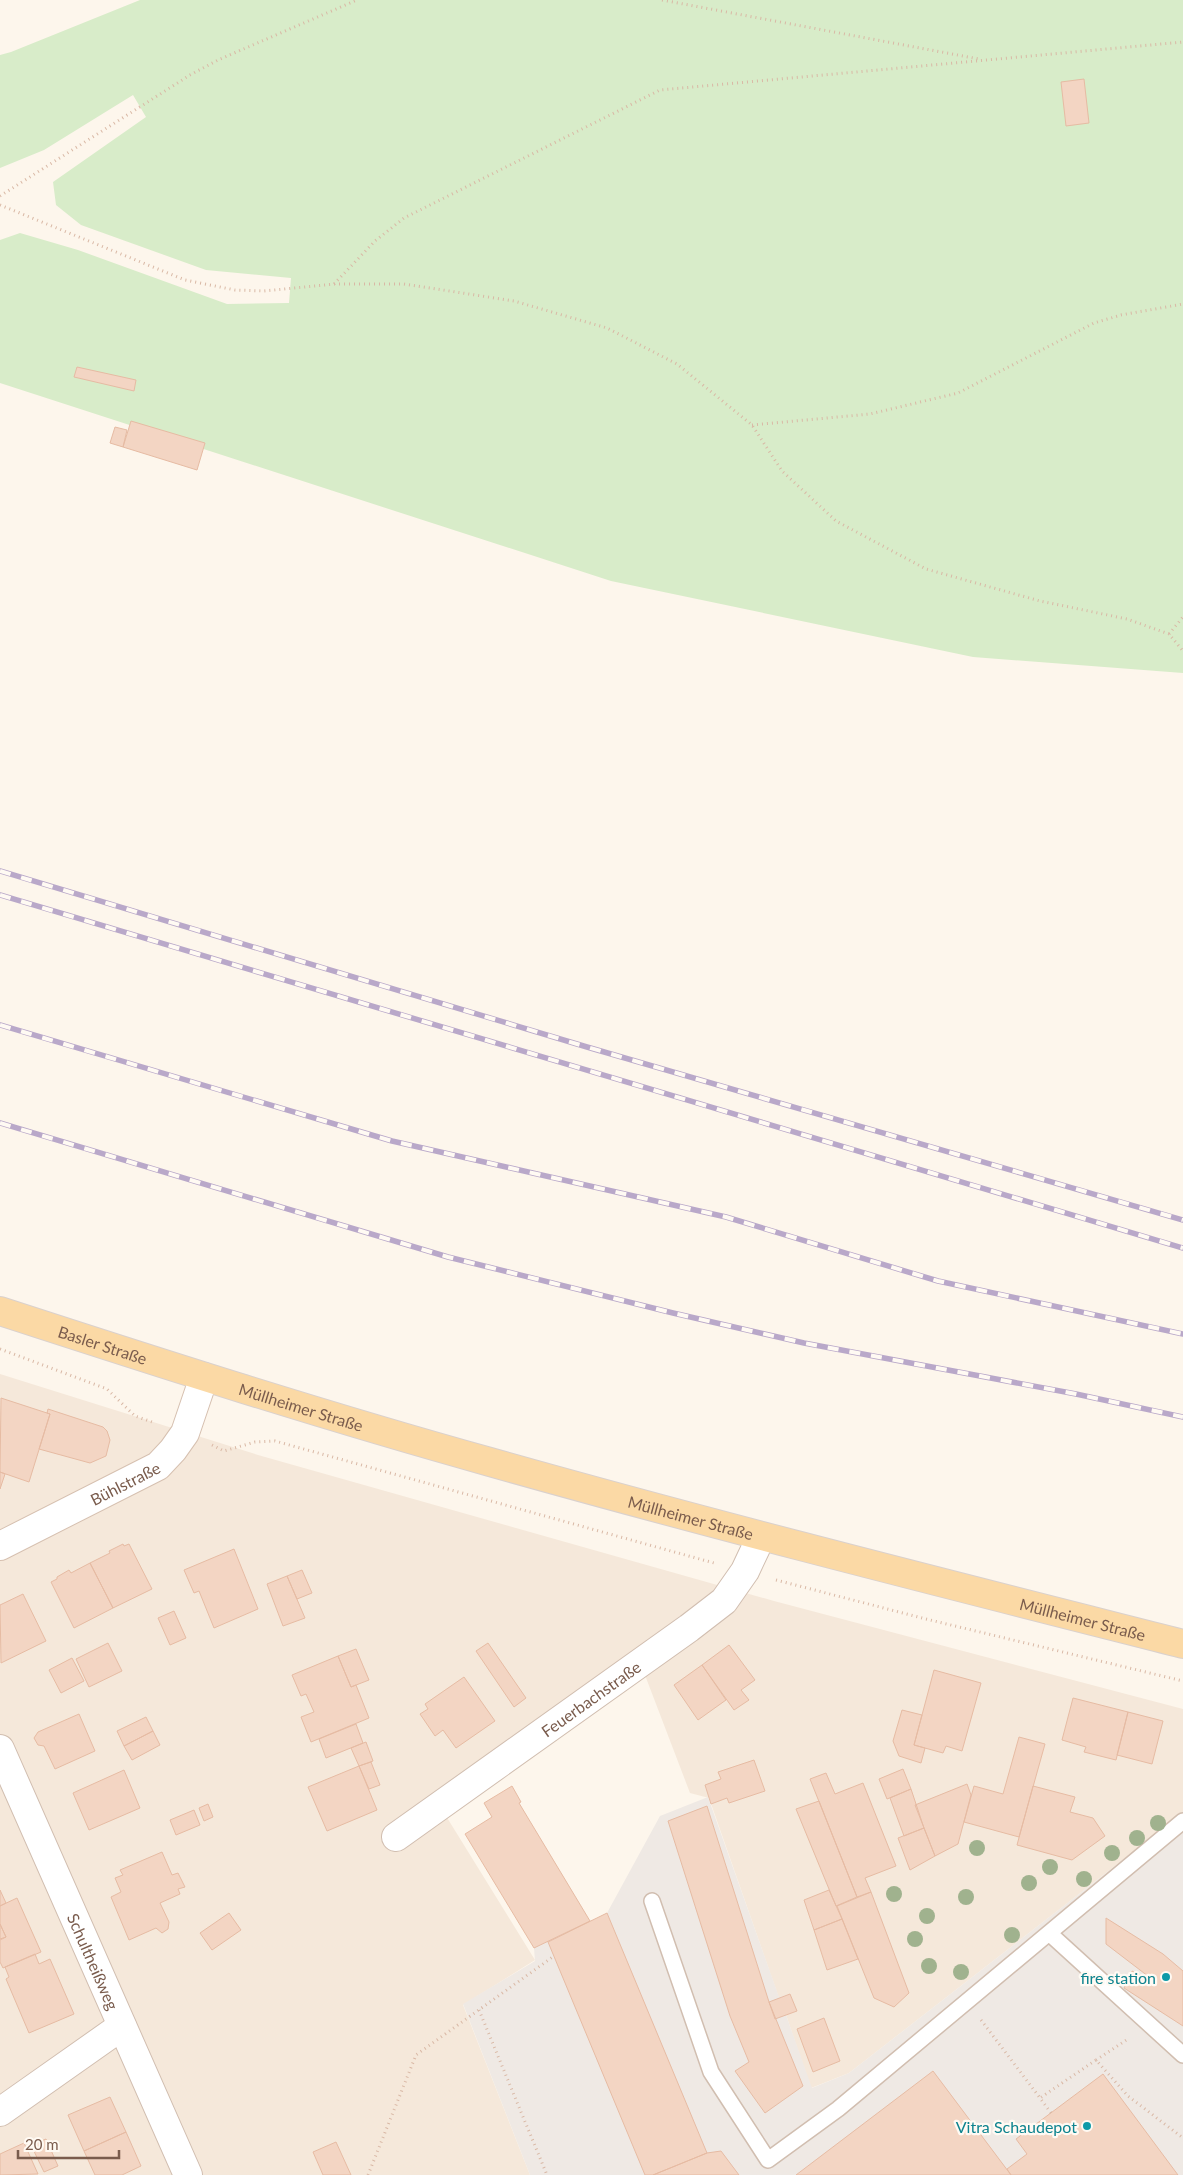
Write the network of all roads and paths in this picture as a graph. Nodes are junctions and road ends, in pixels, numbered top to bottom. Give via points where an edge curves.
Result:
1 (357, 0) edge
2 (662, 0) edge
3 (1183, 42) edge
4 (985, 60) junction
5 (0, 196) edge
6 (0, 205) edge
7 (334, 284) junction
8 (1183, 304) edge
9 (752, 425) junction
10 (1183, 617) edge
11 (1169, 634) junction
12 (1183, 651) edge
13 (0, 1311) edge
14 (0, 1349) edge
15 (204, 1377) junction
16 (185, 1433) junction
17 (761, 1537) junction
18 (0, 1546) edge
19 (745, 1571) junction
20 (1183, 1644) edge
21 (1183, 1681) edge
22 (0, 1749) edge
23 (1183, 1822) edge
24 (396, 1837) dead end
25 (652, 1901) dead end
26 (1049, 1933) junction
27 (554, 1956) dead end
28 (479, 2010) junction
29 (122, 2026) junction
30 (986, 2026) dead end
31 (1116, 2047) dead end
32 (1183, 2055) edge
33 (1096, 2060) junction
34 (1040, 2098) junction
35 (0, 2112) edge
36 (1051, 2113) dead end
37 (1183, 2138) edge
38 (188, 2175) edge
39 (368, 2175) edge
40 (547, 2175) edge

1 - 5 path via 190,75
2 - 4 path
3 - 4 path
4 - 7 path via 660,90 404,218 375,241
6 - 7 path via 185,280 235,290 264,291
7 - 9 path via 404,284 464,292 514,301 607,328 677,364
8 - 9 path via 1094,323 958,393 870,414
9 - 11 path via 782,471 836,521 926,570 1040,600 1128,618
10 - 11 path
11 - 12 path
13 - 15 main road, Basler Straße
14 - 16 path via 107,1389 135,1416
15 - 16 street, Bühlstraße
15 - 17 main road, Müllheimer Straße via 487,1461
16 - 18 street, Bühlstraße via 158,1466
16 - 19 path via 224,1451 255,1442 275,1441
17 - 19 street, Feuerbachstraße
17 - 20 main road, Müllheimer Straße
19 - 21 path
19 - 24 street, Feuerbachstraße via 724,1601 689,1628
22 - 29 street, Schultheißweg
23 - 26 lane
25 - 26 lane via 710,2072 768,2160 838,2109
26 - 32 lane
27 - 28 path
28 - 39 path via 416,2055
28 - 40 path
29 - 35 street
29 - 38 street, Schultheißweg
30 - 34 path
31 - 33 path
33 - 34 path
33 - 37 path via 1128,2096
34 - 36 path

